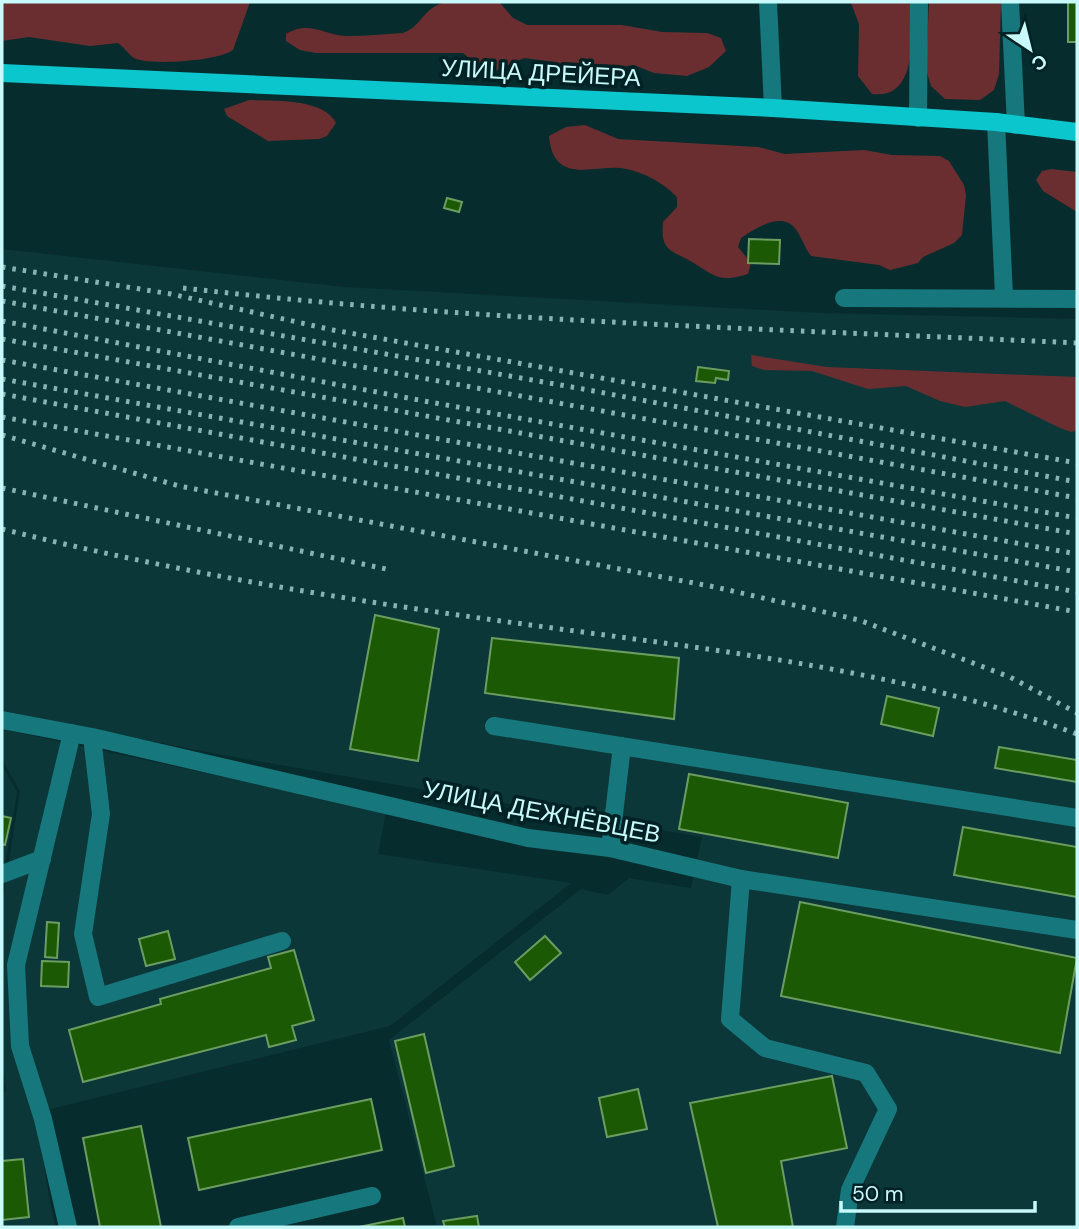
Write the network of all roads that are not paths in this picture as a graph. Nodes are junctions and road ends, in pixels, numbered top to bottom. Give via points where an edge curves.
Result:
1 (768, 2) edge
2 (919, 2) edge
3 (1010, 2) edge
4 (2, 73) edge
5 (773, 108) junction
6 (918, 117) junction
7 (996, 122) junction
8 (1016, 125) junction
9 (1077, 132) edge
10 (1004, 296) junction
11 (844, 298) dead end
12 (1077, 299) edge
13 (2, 720) edge
14 (494, 726) dead end
15 (72, 733) junction
16 (92, 737) junction
17 (622, 746) junction
18 (1077, 818) edge
19 (610, 848) junction
20 (41, 859) junction
21 (2, 874) edge
22 (741, 879) junction
23 (1077, 930) edge
24 (282, 941) dead end
25 (372, 1196) dead end
26 (68, 1227) edge
27 (238, 1227) edge
28 (845, 1227) edge

1 - 5 street
2 - 6 street
3 - 8 street
4 - 5 main road, УЛИЦА ДРЕЙЕРА
5 - 6 main road, УЛИЦА ДРЕЙЕРА
6 - 7 main road, УЛИЦА ДРЕЙЕРА
7 - 8 main road, УЛИЦА ДРЕЙЕРА
7 - 10 street
8 - 9 main road, УЛИЦА ДРЕЙЕРА
10 - 11 street
10 - 12 street
13 - 15 street, УЛИЦА ДЕЖНЁВЦЕВ
14 - 17 street
15 - 16 street, УЛИЦА ДЕЖНЁВЦЕВ
15 - 20 street
16 - 19 street, УЛИЦА ДЕЖНЁВЦЕВ via 528,838
16 - 24 street via 101,814 83,934 98,997
17 - 18 street
17 - 19 street
19 - 22 street, УЛИЦА ДЕЖНЁВЦЕВ
20 - 21 street
20 - 26 street via 16,965 20,1046 43,1119
22 - 23 street, УЛИЦА ДЕЖНЁВЦЕВ
22 - 28 street via 730,1019 765,1048 866,1073 888,1109 850,1190
25 - 27 street

